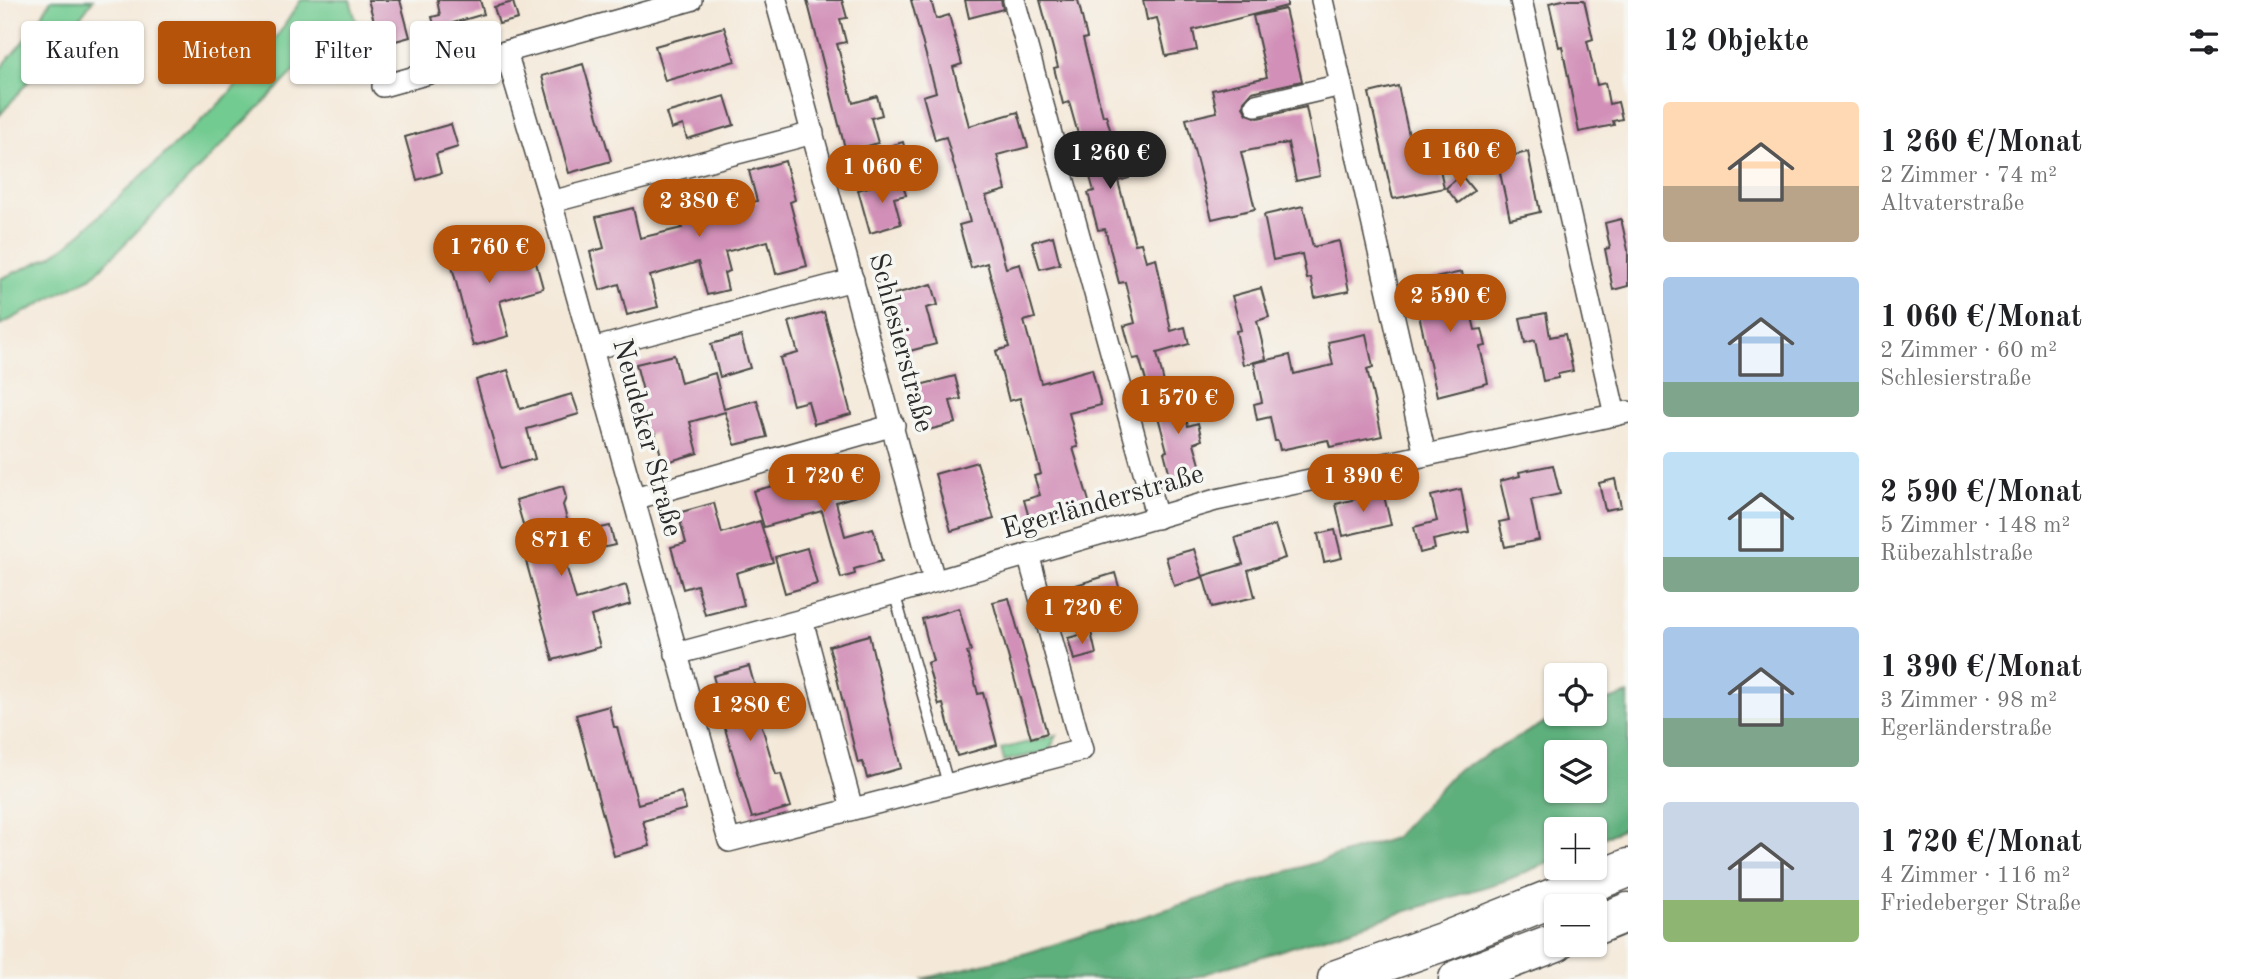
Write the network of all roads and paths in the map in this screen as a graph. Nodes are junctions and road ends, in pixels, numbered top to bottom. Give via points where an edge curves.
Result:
1 (691, 0) edge
2 (776, 0) edge
3 (1014, 0) edge
4 (1322, 0) edge
5 (1521, 0) edge
6 (506, 52) junction
7 (1341, 85) junction
8 (383, 86) dead end
9 (1256, 105) dead end
10 (813, 133) junction
11 (551, 202) junction
12 (853, 280) junction
13 (592, 349) junction
14 (1622, 413) edge
15 (894, 425) junction
16 (1425, 455) junction
17 (634, 499) junction
18 (1157, 518) junction
19 (1028, 554) junction
20 (934, 580) junction
21 (894, 592) junction
22 (802, 620) junction
23 (676, 654) junction
24 (948, 784) junction
25 (852, 809) junction
26 (1628, 868) edge
27 (1628, 912) edge
28 (1607, 921) edge
29 (1544, 947) edge
30 (1338, 979) edge
31 (1458, 979) edge

1 - 6 street
2 - 10 street, Schlesierstraße
3 - 18 street
4 - 7 street
5 - 14 street
6 - 8 street
6 - 11 street, Neudeker Straße
7 - 9 street
7 - 16 street
10 - 11 street
10 - 12 street, Schlesierstraße
11 - 13 street, Neudeker Straße
12 - 13 street
12 - 15 street, Schlesierstraße
13 - 17 street, Neudeker Straße
14 - 16 street, Egerländerstraße
15 - 17 street
15 - 20 street, Schlesierstraße
16 - 18 street, Egerländerstraße via 1216,500
17 - 23 street, Neudeker Straße
18 - 19 street, Egerländerstraße
19 - 20 street, Egerländerstraße
19 - 24 street via 1083,750
20 - 21 street, Egerländerstraße
21 - 22 street, Egerländerstraße
21 - 24 lane
22 - 23 street, Egerländerstraße
22 - 25 street
23 - 25 street, Neudeker Straße via 729,841
24 - 25 street
26 - 30 highway
27 - 28 highway
29 - 31 highway

